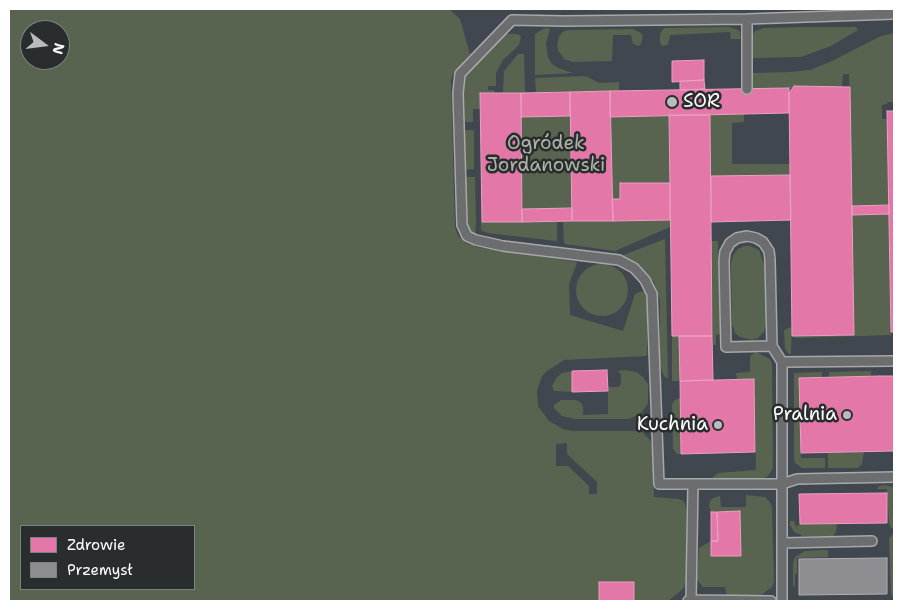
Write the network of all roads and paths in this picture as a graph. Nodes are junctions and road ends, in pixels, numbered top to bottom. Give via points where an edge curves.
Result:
1 (894, 14) edge
2 (746, 19) junction
3 (747, 89) dead end
4 (772, 346) junction
5 (894, 361) edge
6 (782, 362) junction
7 (894, 477) edge
8 (693, 484) junction
9 (782, 484) junction
10 (872, 541) dead end
11 (783, 543) junction
12 (690, 600) edge
13 (771, 601) edge
14 (782, 601) edge

1 - 2 lane
2 - 3 lane
2 - 8 lane via 512,20 460,74 462,225 467,236 503,246 619,260 634,268 645,280 652,294 659,484
4 - 4 lane via 769,251 756,238 737,238 730,243 724,261 726,347
4 - 6 lane
5 - 6 lane
6 - 9 lane
7 - 9 lane via 797,479
8 - 9 lane
8 - 12 lane
9 - 11 lane
10 - 11 lane
11 - 14 lane
12 - 13 lane

